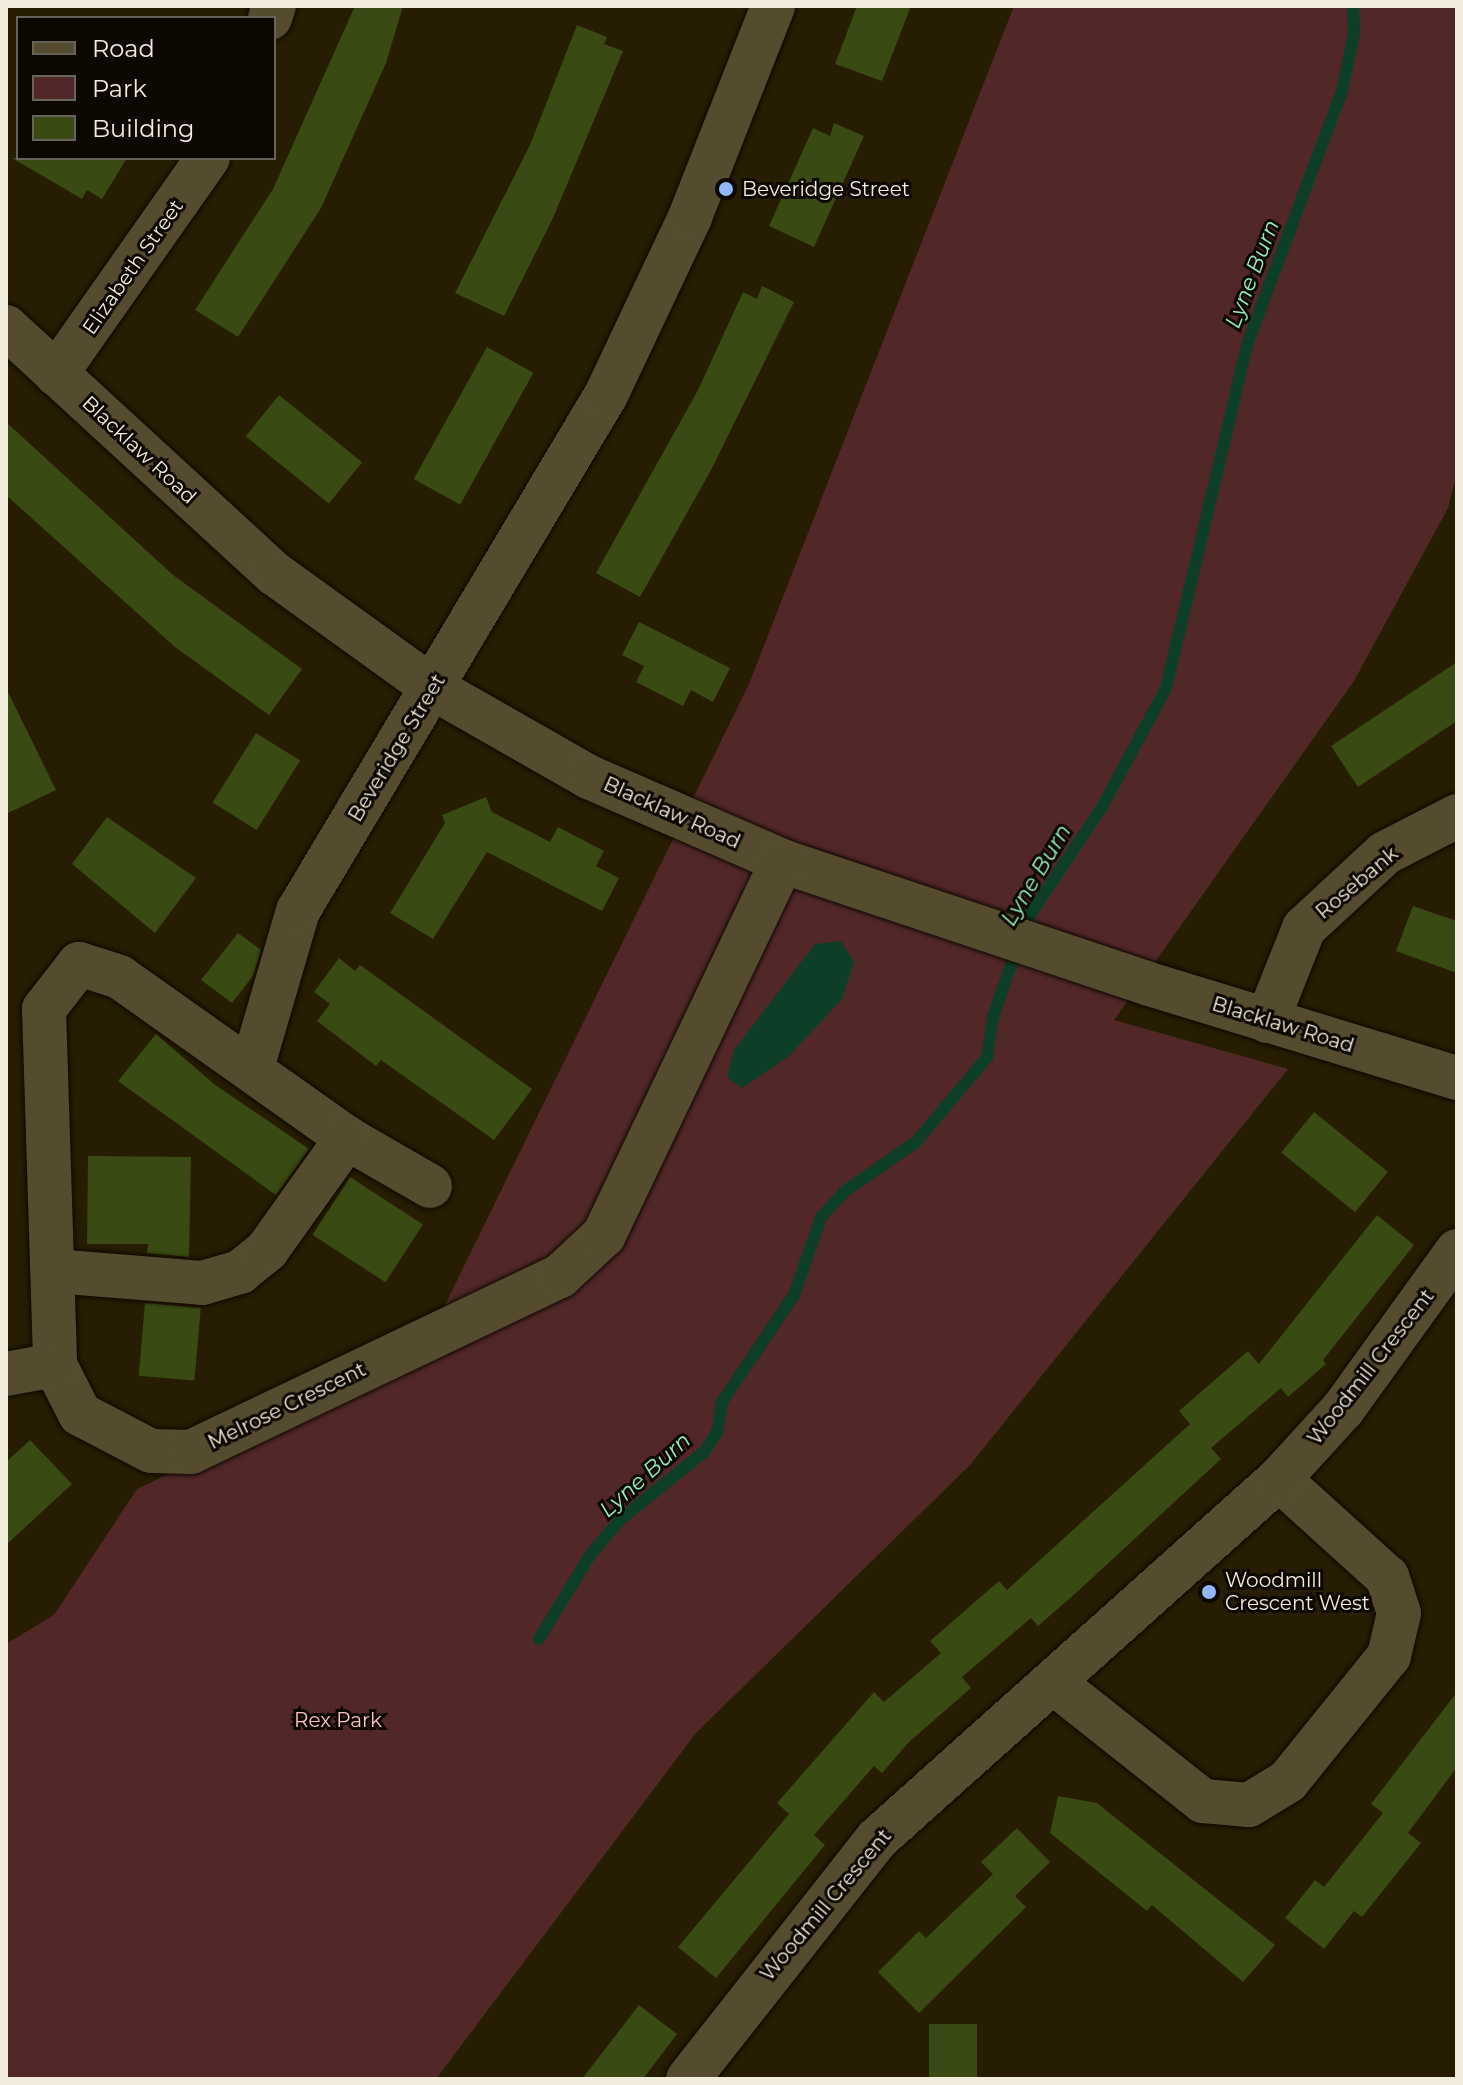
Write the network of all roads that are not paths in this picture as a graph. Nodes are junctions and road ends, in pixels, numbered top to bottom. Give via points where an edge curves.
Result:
1 (773, 6) edge
2 (207, 160) edge
3 (6, 327) edge
4 (56, 374) junction
5 (433, 688) junction
6 (1457, 816) edge
7 (782, 861) junction
8 (1267, 1021) junction
9 (252, 1068) junction
10 (1457, 1078) edge
11 (347, 1138) junction
12 (430, 1186) dead end
13 (1457, 1251) edge
14 (54, 1271) junction
15 (55, 1365) junction
16 (6, 1374) edge
17 (1279, 1479) junction
18 (1054, 1683) junction
19 (688, 2079) edge

1 - 5 street, Beveridge Street via 690,217 606,395
2 - 4 street, Elizabeth Street
3 - 4 street, Blacklaw Road
4 - 5 street, Blacklaw Road via 275,574
5 - 7 street, Blacklaw Road via 589,777
5 - 9 street, Beveridge Street via 298,911
6 - 8 street, Rosebank via 1385,853 1304,928
7 - 8 street, Blacklaw Road
7 - 15 street, Melrose Crescent via 604,1235 560,1276 191,1452 151,1451 80,1414
8 - 10 street, Blacklaw Road
9 - 11 street, Melrose Crescent
9 - 14 street, Melrose Crescent via 120,977 79,964 44,1009
11 - 12 street, Melrose Crescent
11 - 14 street via 267,1250 240,1272 202,1283
13 - 17 street, Woodmill Crescent via 1343,1409
14 - 15 street, Melrose Crescent
15 - 16 street
17 - 18 street, Woodmill Crescent
17 - 18 street via 1387,1577 1399,1613 1389,1656 1288,1781 1249,1805 1203,1801
18 - 19 street, Woodmill Crescent via 877,1839

